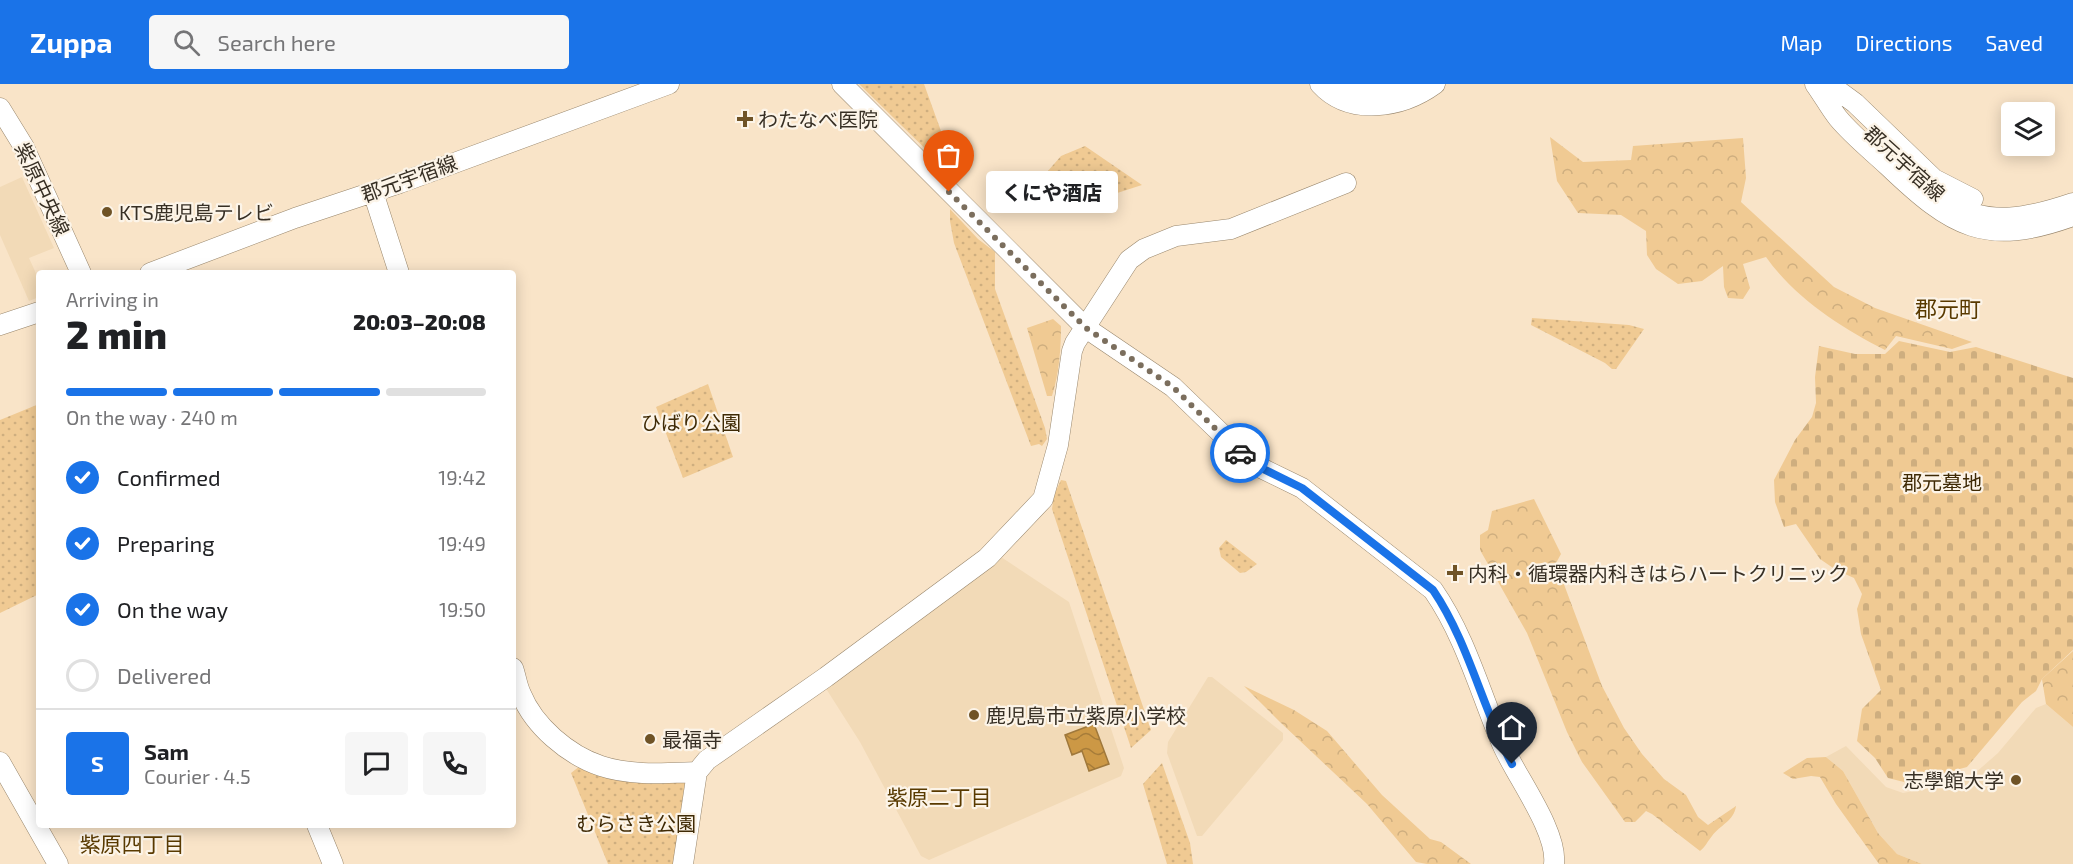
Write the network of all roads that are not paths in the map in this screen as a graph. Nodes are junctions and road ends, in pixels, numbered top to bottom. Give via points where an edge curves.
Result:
1 (669, 84) edge
2 (842, 84) edge
3 (1320, 84) edge
4 (1342, 84) edge
5 (1409, 84) edge
6 (1435, 84) edge
7 (1815, 84) edge
8 (1821, 84) edge
9 (1829, 84) edge
10 (0, 108) edge
11 (1346, 183) dead end
12 (374, 192) junction
13 (2042, 203) dead end
14 (2073, 203) edge
15 (2073, 216) edge
16 (80, 270) edge
17 (163, 270) edge
18 (398, 270) edge
19 (36, 313) edge
20 (0, 325) edge
21 (1086, 328) junction
22 (516, 678) edge
23 (0, 762) edge
24 (697, 772) junction
25 (36, 825) edge
26 (38, 828) edge
27 (318, 828) edge
28 (58, 864) edge
29 (333, 864) edge
30 (683, 864) edge
31 (1554, 864) edge

1 - 12 street, 郡元宇宿線
2 - 21 street
3 - 6 street via 1350,102 1390,105 1413,98
4 - 5 street via 1377,91
7 - 15 street via 1838,118 1943,214 1982,229 2017,231
8 - 14 street, 郡元宇宿線 via 1895,157 1941,197 1966,211 2011,219
9 - 13 street via 1946,186 1990,204 2008,207
10 - 16 street, 紫原中央線 via 24,147
11 - 21 street via 1231,229 1176,236 1144,249 1130,261
12 - 17 street, 郡元宇宿線 via 295,218
12 - 18 street
19 - 20 street
21 - 24 street via 1072,351 1058,445 1043,499 987,558 707,760
21 - 31 street via 1173,387 1253,464 1302,488 1433,590 1447,610 1502,746 1549,836
22 - 24 street via 534,716 564,746 582,757 625,771
23 - 25 street
24 - 30 street
26 - 28 street
27 - 29 street

